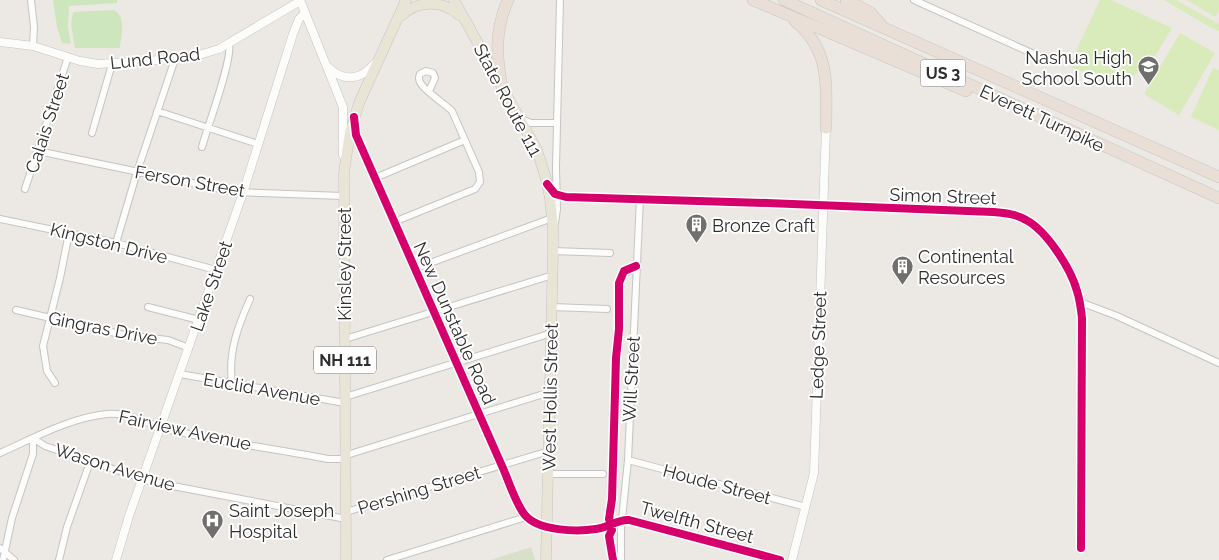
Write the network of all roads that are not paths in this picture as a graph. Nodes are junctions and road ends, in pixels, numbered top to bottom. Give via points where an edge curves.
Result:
1 (31, 0) edge
2 (406, 0) edge
3 (454, 0) edge
4 (508, 0) edge
5 (560, 0) edge
6 (754, 0) edge
7 (784, 0) edge
8 (820, 0) edge
9 (846, 0) edge
10 (914, 0) edge
11 (300, 1) edge
12 (305, 14) junction
13 (785, 14) junction
14 (394, 25) junction
15 (885, 29) junction
16 (470, 30) junction
17 (0, 42) edge
18 (229, 44) junction
19 (33, 46) junction
20 (384, 47) junction
21 (68, 57) junction
22 (175, 59) junction
23 (1045, 59) dead end
24 (112, 64) junction
25 (327, 66) junction
26 (502, 87) junction
27 (429, 91) dead end
28 (157, 112) junction
29 (354, 117) junction
30 (520, 118) junction
31 (557, 123) junction
32 (207, 128) junction
33 (826, 128) joint
34 (92, 134) dead end
35 (465, 140) junction
36 (358, 141) junction
37 (258, 144) junction
38 (1103, 146) junction
39 (202, 147) dead end
40 (347, 148) junction
41 (38, 151) junction
42 (137, 172) junction
43 (344, 172) junction
44 (1219, 177) edge
45 (375, 178) junction
46 (547, 184) junction
47 (25, 190) dead end
48 (243, 193) junction
49 (557, 194) junction
50 (343, 196) junction
51 (640, 198) junction
52 (1219, 198) edge
53 (824, 205) junction
54 (552, 218) junction
55 (0, 219) edge
56 (394, 222) junction
57 (553, 232) junction
58 (69, 233) junction
59 (116, 243) junction
60 (553, 251) junction
61 (610, 253) dead end
62 (414, 269) junction
63 (216, 270) junction
64 (553, 275) junction
65 (250, 299) dead end
66 (1080, 302) junction
67 (552, 307) junction
68 (148, 308) dead end
69 (607, 309) dead end
70 (16, 310) dead end
71 (433, 311) junction
72 (50, 318) junction
73 (199, 320) junction
74 (552, 333) junction
75 (345, 339) junction
76 (189, 348) junction
77 (1219, 362) edge
78 (456, 363) junction
79 (180, 374) junction
80 (55, 383) dead end
81 (232, 383) junction
82 (550, 392) junction
83 (345, 400) junction
84 (479, 415) junction
85 (161, 427) junction
86 (33, 438) junction
87 (549, 451) junction
88 (0, 453) edge
89 (345, 457) junction
90 (628, 460) junction
91 (90, 462) junction
92 (502, 466) junction
93 (549, 474) junction
94 (603, 474) dead end
95 (142, 480) junction
96 (806, 507) junction
97 (346, 516) junction
98 (526, 517) junction
99 (623, 519) junction
100 (547, 528) junction
101 (1081, 548) dead end
102 (2, 554) edge
103 (14, 560) edge
104 (59, 560) edge
105 (116, 560) edge
106 (346, 560) edge
107 (387, 560) edge
108 (546, 560) edge
109 (621, 560) edge
110 (780, 560) edge
111 (792, 560) edge

1 - 19 street
2 - 14 main road, NH 111
3 - 16 main road, State Route 111
4 - 26 highway via 497,40
5 - 31 street, West Hollis Street
6 - 13 highway
7 - 38 highway, Everett Turnpike / US 3
8 - 15 highway, Everett Turnpike / US 3
9 - 15 highway via 870,12
10 - 23 street
11 - 12 street
11 - 18 street, Lund Road
12 - 25 street
12 - 37 street, Lake Street via 297,24
13 - 33 highway via 810,36 823,61
13 - 38 highway
14 - 16 main road via 411,6 433,0 452,8
14 - 20 main road, NH 111
15 - 44 highway, Everett Turnpike / US 3
16 - 26 main road, State Route 111
17 - 19 street, Lund Road
18 - 22 street, Lund Road via 204,54
18 - 32 street via 227,65
19 - 21 street, Lund Road
20 - 25 street via 370,68 359,77 342,77
20 - 29 main road, NH 111
21 - 24 street, Lund Road via 88,63
21 - 41 street, Calais Street
22 - 24 street, Lund Road
22 - 28 street
24 - 34 street
25 - 43 street via 344,109
26 - 30 main road, State Route 111
27 - 35 street via 452,111
28 - 32 street
28 - 42 street
29 - 36 street, New Dunstable Road
29 - 40 main road, NH 111
30 - 31 street via 531,123
30 - 46 main road, State Route 111 via 538,155
31 - 49 street, West Hollis Street
32 - 37 street
32 - 39 street
33 - 53 street, Ledge Street
35 - 45 street
35 - 56 street via 479,172 478,186
36 - 40 street
36 - 45 street, New Dunstable Road
37 - 48 street, Lake Street
38 - 52 highway, Everett Turnpike / US 3
40 - 43 main road, Kinsley Street / NH 111
41 - 42 street, Ferson Street
41 - 47 street, Calais Street
42 - 48 street, Ferson Street
42 - 59 street
43 - 50 main road, Kinsley Street / NH 111
45 - 56 street, New Dunstable Road
46 - 49 street
46 - 54 main road, State Route 111
48 - 50 street, Ferson Street
48 - 63 street, Lake Street
49 - 51 street, Simon Street via 566,197
49 - 57 street, West Hollis Street
50 - 75 main road, Kinsley Street / NH 111
51 - 53 street, Simon Street
51 - 90 street, Will Street
53 - 66 street, Simon Street via 1016,215 1037,228 1057,251 1074,282
53 - 96 street, Ledge Street via 813,479
54 - 57 main road, State Route 111
54 - 62 street
55 - 58 street, Kingston Drive
56 - 62 street, New Dunstable Road
57 - 60 main road, West Hollis Street
58 - 59 street, Kingston Drive
58 - 72 street
59 - 63 street, Kingston Drive
60 - 61 street
60 - 64 main road, West Hollis Street
62 - 71 street, New Dunstable Road
63 - 73 street, Lake Street
64 - 67 main road, West Hollis Street
64 - 71 street
65 - 81 street via 231,349
66 - 77 street
66 - 101 street, Simon Street
67 - 69 street
67 - 74 main road, West Hollis Street
68 - 73 street
70 - 72 street, Gingras Drive
71 - 75 street
71 - 78 street, New Dunstable Road
72 - 76 street, Gingras Drive via 135,337 168,340
72 - 80 street via 42,349 47,371
73 - 76 street, Lake Street
74 - 78 street
74 - 82 main road, West Hollis Street
75 - 83 main road, Kinsley Street / NH 111
76 - 79 street, Lake Street
78 - 83 street
78 - 84 street, New Dunstable Road
79 - 81 street, Euclid Avenue
79 - 85 street, Lake Street
81 - 83 street, Euclid Avenue
82 - 84 street
82 - 87 main road, West Hollis Street
83 - 89 main road, Kinsley Street / NH 111
84 - 89 street
84 - 92 street, New Dunstable Road
85 - 86 street, Fairview Avenue via 124,415 106,414 66,424
85 - 89 street, Fairview Avenue via 328,459 341,460
85 - 95 street, Lake Street
86 - 88 street, Fairview Avenue
86 - 91 street, Wason Avenue via 45,446
86 - 102 street via 33,454
87 - 92 street, Pershing Street
87 - 93 main road, West Hollis Street
89 - 97 main road, Kinsley Street / NH 111
90 - 96 street, Houde Street
90 - 99 street, Will Street
91 - 95 street, Wason Avenue
91 - 104 street
92 - 97 street, Pershing Street
92 - 98 street, New Dunstable Road
93 - 94 street
93 - 100 main road, West Hollis Street
95 - 97 street, Wason Avenue
95 - 105 street, Lake Street
96 - 111 street, Ledge Street
97 - 106 main road, Kinsley Street / NH 111
98 - 100 street
98 - 107 street
99 - 100 street, Twelfth Street via 596,529
99 - 109 street, Will Street
99 - 110 street, Twelfth Street
100 - 108 main road, West Hollis Street
102 - 103 street

